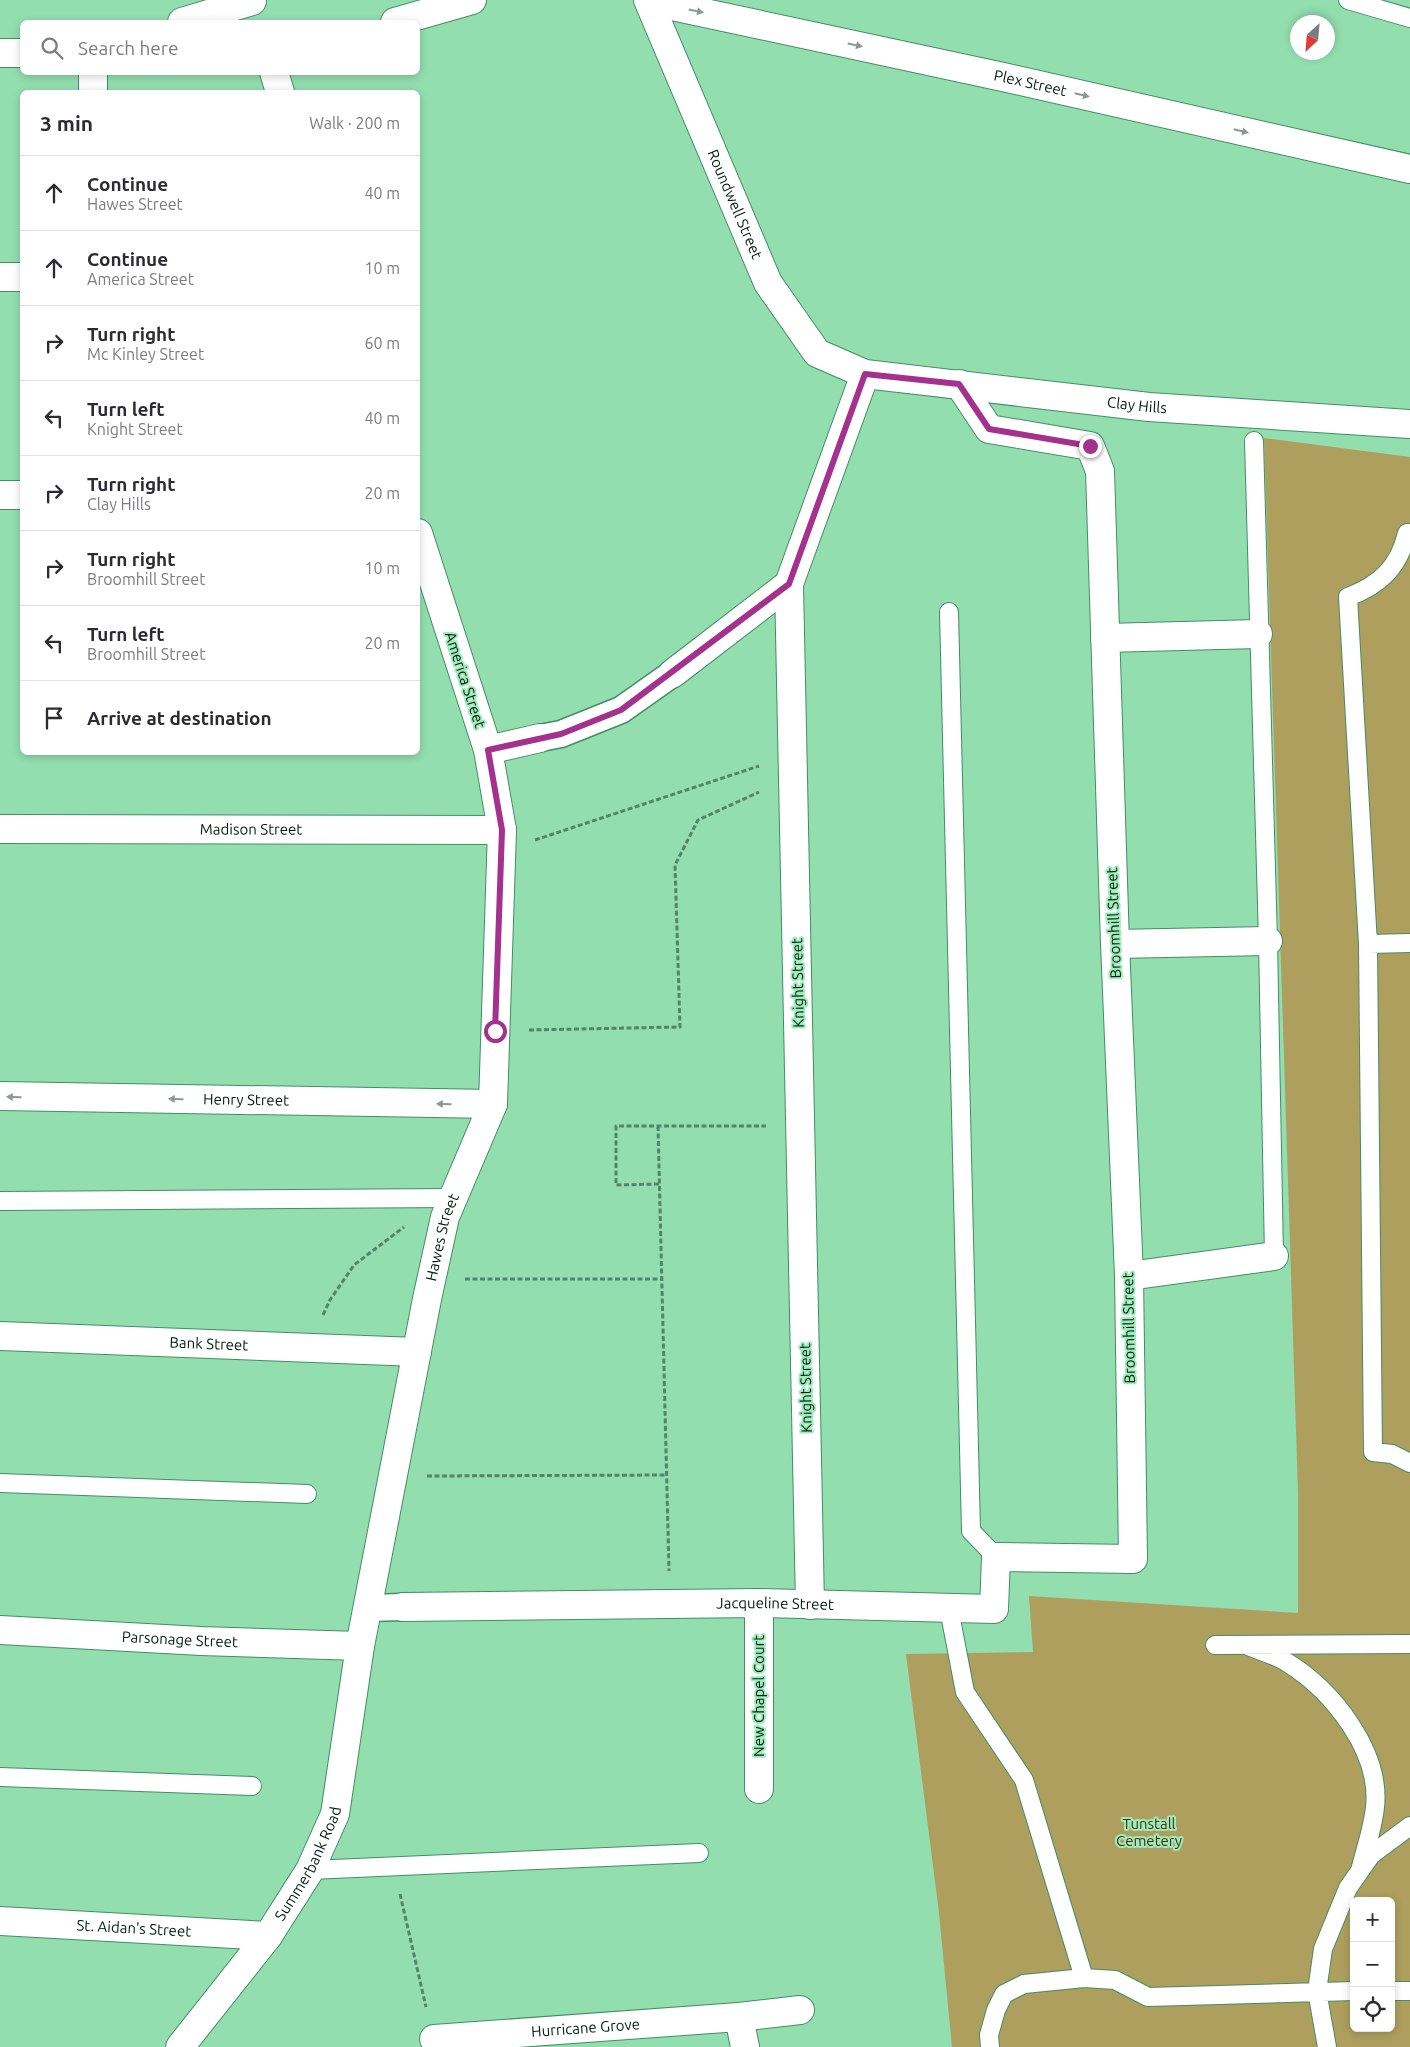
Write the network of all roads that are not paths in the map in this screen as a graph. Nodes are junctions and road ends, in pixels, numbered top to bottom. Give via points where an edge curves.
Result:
1 (472, 0) edge
2 (649, 0) edge
3 (1348, 0) edge
4 (254, 8) edge
5 (1410, 18) edge
6 (192, 20) edge
7 (402, 20) edge
8 (20, 52) edge
9 (0, 54) edge
10 (93, 75) edge
11 (275, 75) edge
12 (93, 90) edge
13 (279, 90) edge
14 (1410, 169) edge
15 (0, 277) edge
16 (20, 277) edge
17 (865, 374) junction
18 (959, 384) junction
19 (1410, 424) edge
20 (1254, 440) dead end
21 (0, 495) edge
22 (20, 495) edge
23 (1410, 533) edge
24 (420, 539) edge
25 (789, 584) junction
26 (949, 612) dead end
27 (1258, 634) junction
28 (1105, 638) junction
29 (672, 674) joint
30 (540, 738) joint
31 (488, 750) junction
32 (0, 828) edge
33 (501, 841) junction
34 (1268, 941) junction
35 (1410, 943) edge
36 (1114, 944) junction
37 (1368, 944) junction
38 (0, 1096) edge
39 (493, 1104) junction
40 (0, 1201) edge
41 (450, 1203) junction
42 (1274, 1256) joint
43 (1129, 1276) junction
44 (0, 1336) edge
45 (417, 1352) junction
46 (1410, 1463) edge
47 (0, 1483) edge
48 (307, 1494) dead end
49 (996, 1557) junction
50 (759, 1603) junction
51 (810, 1605) junction
52 (403, 1607) joint
53 (368, 1608) junction
54 (949, 1609) junction
55 (0, 1630) edge
56 (1410, 1644) edge
57 (1215, 1645) dead end
58 (1246, 1645) junction
59 (360, 1646) junction
60 (0, 1777) edge
61 (252, 1786) dead end
62 (759, 1789) dead end
63 (1410, 1826) edge
64 (699, 1853) dead end
65 (310, 1870) junction
66 (1360, 1871) junction
67 (0, 1921) edge
68 (268, 1936) junction
69 (1084, 1978) junction
70 (1317, 1991) junction
71 (1350, 1991) edge
72 (1395, 1991) edge
73 (1410, 1991) edge
74 (800, 2010) dead end
75 (739, 2017) junction
76 (434, 2040) road end
77 (180, 2047) edge
78 (745, 2047) edge
79 (990, 2047) edge
80 (1327, 2047) edge

1 - 7 street
2 -> 14 street, Plex Street
2 - 17 street, Roundwell Street via 768,283 817,354
3 - 5 lane
4 - 6 street
8 - 9 street
10 - 12 street
11 - 13 street
15 - 16 street
17 - 18 street, Clay Hills
17 - 25 street, Knight Street
18 - 19 street, Clay Hills via 1149,407
18 - 28 street, Broomhill Street via 989,429 1090,446 1100,471
20 - 27 lane
21 - 22 street
23 - 37 lane via 1403,551 1385,575 1367,590 1348,598
24 - 31 street, America Street
25 - 29 street
25 - 51 street, Knight Street
26 - 49 lane via 972,1531
27 - 28 street
27 - 34 lane
28 - 36 street, Broomhill Street
29 - 30 street via 621,710 561,734
30 - 31 street
31 - 33 street, America Street
32 - 33 street, Madison Street
33 - 39 street, Hawes Street
34 - 36 street
34 - 42 lane
35 - 37 lane
36 - 43 street, Broomhill Street
37 - 46 lane via 1373,1452 1392,1454
39 -> 38 street, Henry Street
39 - 41 street, Hawes Street
40 - 41 lane
41 - 45 street, Hawes Street
42 - 43 street
43 - 49 street, Broomhill Street via 1132,1559
44 - 45 street, Bank Street
45 - 53 street, Hawes Street
47 - 48 lane
49 - 54 street, Jacqueline Street via 994,1610
50 - 51 street, Jacqueline Street
50 - 52 street, Jacqueline Street
50 - 62 street, New Chapel Court
51 - 54 street, Jacqueline Street
52 - 53 street, Jacqueline Street
53 - 59 street, Hawes Street
54 - 69 lane via 964,1692 1024,1780
55 - 59 street, Parsonage Street
56 - 58 lane
57 - 58 lane
58 - 66 lane via 1288,1663 1320,1689 1355,1730 1373,1768 1375,1807
59 - 65 street, Summerbank Road via 335,1814
60 - 61 lane
63 - 66 lane via 1371,1855
64 - 65 lane
65 - 68 street, Summerbank Road
66 - 70 lane via 1348,1888 1322,1949
67 - 68 street, St. Aidan's Street
68 - 77 street, Summerbank Road
69 - 70 lane via 1115,1980 1148,1998
69 - 79 lane via 1024,1984 1004,1994 989,2035
70 - 71 lane
70 - 80 lane
72 - 73 lane
74 - 75 street, Hurricane Grove
75 - 76 street, Hurricane Grove
75 - 78 street

